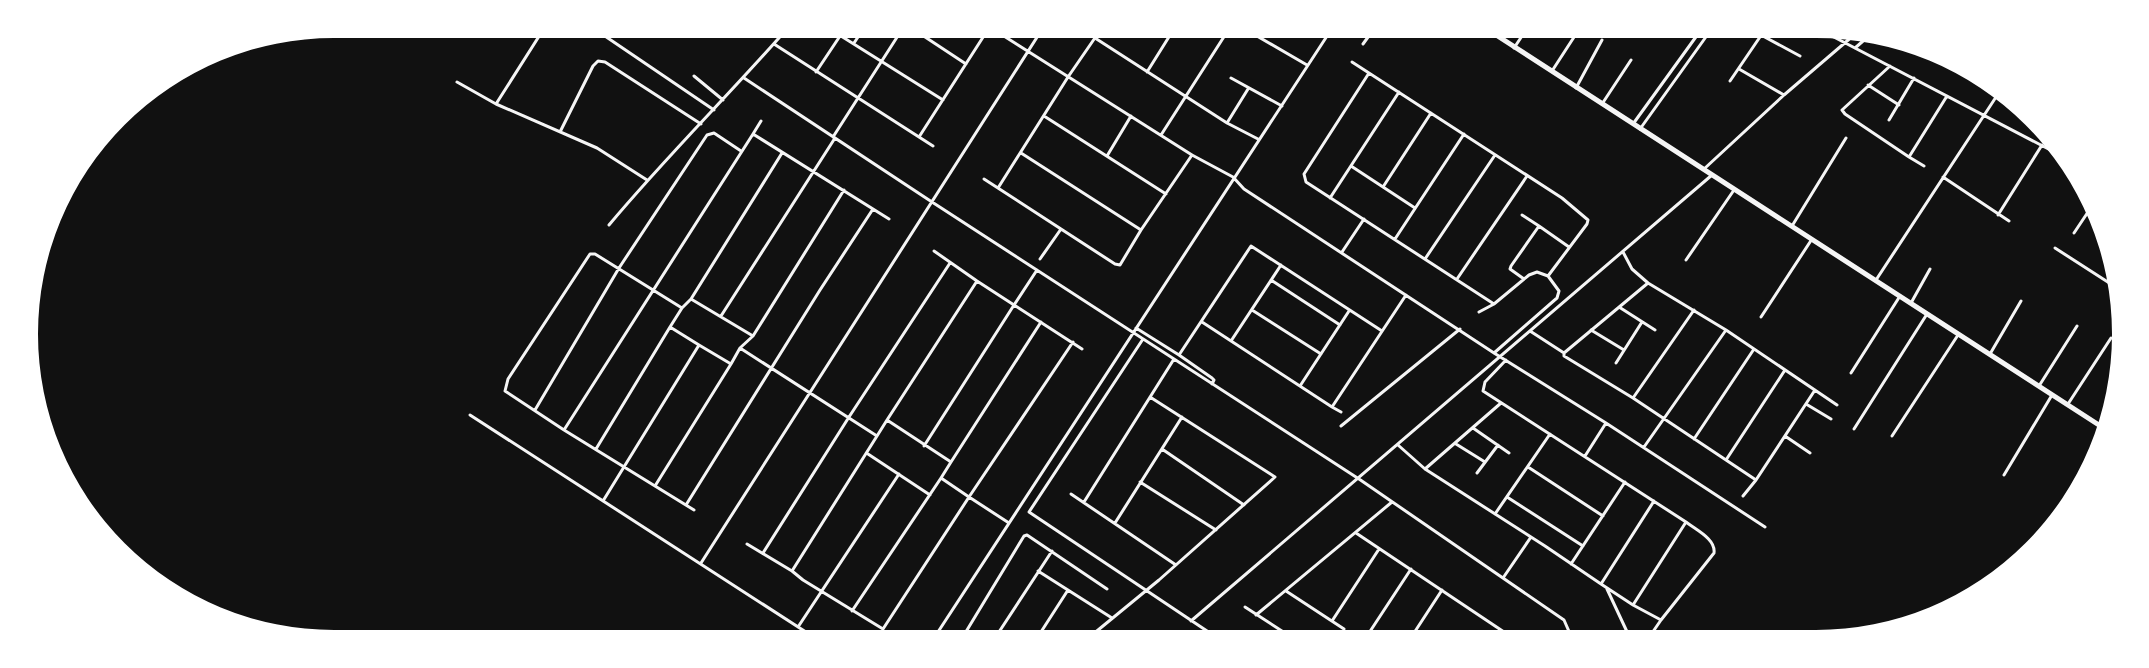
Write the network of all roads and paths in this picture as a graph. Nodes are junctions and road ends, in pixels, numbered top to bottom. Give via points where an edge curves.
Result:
1 (538, 37) edge
2 (606, 37) edge
3 (780, 37) edge
4 (839, 37) edge
5 (842, 37) edge
6 (858, 37) edge
7 (897, 37) edge
8 (925, 37) edge
9 (983, 37) edge
10 (1005, 37) edge
11 (1038, 37) edge
12 (1169, 37) edge
13 (1224, 37) edge
14 (1258, 37) edge
15 (1326, 37) edge
16 (1368, 37) edge
17 (1499, 37) edge
18 (1521, 37) edge
19 (1574, 37) edge
20 (1696, 37) edge
21 (1706, 37) edge
22 (1761, 37) edge
23 (1766, 37) edge
24 (1095, 38) joint
25 (1838, 38) edge
26 (1848, 39) edge
27 (1602, 40) dead end
28 (1863, 41) edge
29 (1845, 42) junction
30 (854, 43) junction
31 (774, 44) junction
32 (1363, 44) dead end
33 (1514, 48) junction
34 (1855, 48) junction
35 (1028, 52) junction
36 (1800, 56) dead end
37 (1630, 60) dead end
38 (882, 61) junction
39 (1352, 62) dead end
40 (966, 64) junction
41 (1306, 65) junction
42 (1890, 66) junction
43 (1739, 69) junction
44 (1552, 71) junction
45 (816, 72) junction
46 (1147, 72) junction
47 (1369, 73) junction
48 (694, 76) dead end
49 (1068, 77) junction
50 (744, 78) junction
51 (1231, 78) dead end
52 (1914, 78) junction
53 (1730, 81) dead end
54 (457, 82) dead end
55 (1868, 86) junction
56 (1576, 88) junction
57 (1248, 89) junction
58 (1399, 92) junction
59 (1784, 95) junction
60 (1947, 96) junction
61 (1186, 97) junction
62 (858, 98) junction
63 (1995, 99) edge
64 (723, 100) junction
65 (943, 100) junction
66 (496, 104) junction
67 (1602, 104) junction
68 (1898, 105) junction
69 (1282, 106) junction
70 (714, 110) junction
71 (1431, 113) junction
72 (1983, 115) junction
73 (1044, 116) junction
74 (1131, 116) junction
75 (1889, 120) dead end
76 (761, 121) dead end
77 (1226, 123) junction
78 (701, 124) junction
79 (1633, 125) junction
80 (1640, 129) junction
81 (560, 132) junction
82 (752, 134) junction
83 (1464, 134) junction
84 (1161, 135) junction
85 (834, 137) junction
86 (919, 137) junction
87 (1846, 138) dead end
88 (1258, 139) junction
89 (2042, 145) joint
90 (933, 146) dead end
91 (741, 151) junction
92 (782, 153) junction
93 (1022, 153) junction
94 (1192, 155) junction
95 (1495, 155) junction
96 (1107, 156) junction
97 (1909, 157) junction
98 (1350, 166) junction
99 (1924, 166) dead end
100 (1704, 169) junction
101 (814, 171) junction
102 (1712, 175) junction
103 (1528, 176) junction
104 (1943, 176) junction
105 (1233, 177) junction
106 (647, 180) junction
107 (984, 180) dead end
108 (1383, 187) junction
109 (998, 188) junction
110 (844, 190) junction
111 (1734, 190) junction
112 (1166, 194) junction
113 (1330, 198) junction
114 (932, 202) junction
115 (1415, 208) junction
116 (873, 210) junction
117 (1522, 214) dead end
118 (1998, 215) junction
119 (2086, 215) edge
120 (1364, 219) junction
121 (889, 220) dead end
122 (2009, 221) dead end
123 (609, 226) dead end
124 (1539, 226) junction
125 (1792, 226) junction
126 (1061, 229) junction
127 (1141, 230) junction
128 (2074, 233) dead end
129 (1395, 239) junction
130 (1812, 239) junction
131 (1569, 247) junction
132 (2055, 248) dead end
133 (934, 251) dead end
134 (1342, 252) junction
135 (1623, 252) junction
136 (1040, 259) dead end
137 (1425, 259) junction
138 (1686, 260) dead end
139 (950, 263) junction
140 (1281, 266) junction
141 (619, 268) junction
142 (1930, 269) dead end
143 (1037, 270) junction
144 (1548, 276) junction
145 (1524, 278) junction
146 (1456, 279) junction
147 (1271, 280) junction
148 (1876, 280) junction
149 (2107, 281) edge
150 (977, 282) junction
151 (1648, 283) junction
152 (651, 291) junction
153 (1406, 295) junction
154 (1900, 296) junction
155 (691, 298) junction
156 (2021, 301) dead end
157 (1911, 303) junction
158 (1014, 304) junction
159 (1494, 304) junction
160 (1619, 307) junction
161 (682, 308) junction
162 (1252, 310) junction
163 (1694, 310) junction
164 (1350, 311) junction
165 (1479, 312) dead end
166 (1927, 313) junction
167 (721, 316) junction
168 (1761, 317) dead end
169 (1041, 322) junction
170 (1202, 322) junction
171 (1642, 322) junction
172 (1340, 325) junction
173 (2077, 326) dead end
174 (670, 327) junction
175 (1136, 328) junction
176 (1460, 330) junction
177 (1591, 330) junction
178 (1655, 330) dead end
179 (1726, 330) junction
180 (1382, 331) junction
181 (1530, 331) junction
182 (1133, 333) junction
183 (1958, 334) junction
184 (753, 336) junction
185 (2111, 338) dead end
186 (1143, 339) junction
187 (1231, 341) junction
188 (1073, 342) junction
189 (699, 345) junction
190 (740, 348) junction
191 (1082, 348) dead end
192 (1754, 349) junction
193 (1624, 350) junction
194 (1494, 353) junction
195 (1564, 353) junction
196 (1321, 354) junction
197 (1179, 355) junction
198 (1990, 355) junction
199 (1500, 357) junction
200 (1174, 359) junction
201 (1506, 360) junction
202 (1616, 363) dead end
203 (731, 364) junction
204 (771, 368) junction
205 (1785, 370) junction
206 (1850, 372) dead end
207 (1212, 384) junction
208 (1300, 386) junction
209 (2038, 387) junction
210 (1815, 390) junction
211 (810, 393) junction
212 (2052, 395) junction
213 (1150, 397) junction
214 (1633, 398) junction
215 (1501, 403) junction
216 (1806, 404) junction
217 (1837, 405) dead end
218 (2067, 405) junction
219 (1332, 407) junction
220 (535, 410) junction
221 (1341, 412) dead end
222 (470, 415) dead end
223 (849, 417) junction
224 (1182, 417) junction
225 (1664, 419) junction
226 (1831, 419) dead end
227 (887, 420) junction
228 (1606, 423) junction
229 (2097, 424) edge
230 (1341, 426) dead end
231 (1473, 428) junction
232 (1854, 429) dead end
233 (564, 430) junction
234 (1550, 434) junction
235 (877, 436) junction
236 (1785, 436) junction
237 (1892, 436) dead end
238 (1694, 439) junction
239 (1456, 444) junction
240 (1398, 445) junction
241 (1498, 445) junction
242 (924, 446) junction
243 (1644, 447) junction
244 (596, 449) junction
245 (1162, 449) junction
246 (1509, 453) dead end
247 (1810, 453) dead end
248 (868, 454) junction
249 (1585, 456) junction
250 (1726, 460) junction
251 (950, 462) junction
252 (1485, 462) junction
253 (1528, 466) junction
254 (624, 467) junction
255 (1425, 469) junction
256 (1477, 473) dead end
257 (899, 474) junction
258 (2004, 475) dead end
259 (941, 478) junction
260 (1359, 479) junction
261 (1756, 480) junction
262 (1140, 482) junction
263 (1624, 482) junction
264 (656, 486) junction
265 (1071, 494) dead end
266 (930, 495) junction
267 (1743, 496) dead end
268 (969, 497) junction
269 (1507, 497) junction
270 (603, 501) junction
271 (1654, 501) junction
272 (1084, 502) junction
273 (1392, 502) junction
274 (686, 505) junction
275 (1244, 505) junction
276 (694, 510) dead end
277 (1495, 514) junction
278 (1603, 516) junction
279 (1686, 522) junction
280 (1009, 523) junction
281 (1115, 523) junction
282 (1765, 527) dead end
283 (1216, 530) junction
284 (1356, 533) junction
285 (1531, 538) junction
286 (747, 544) dead end
287 (1583, 546) junction
288 (1380, 549) junction
289 (1052, 551) junction
290 (763, 553) junction
291 (701, 563) junction
292 (1572, 564) junction
293 (1176, 565) junction
294 (1411, 569) junction
295 (792, 571) junction
296 (1038, 571) junction
297 (1503, 578) junction
298 (1600, 584) junction
299 (1607, 588) junction
300 (1107, 589) dead end
301 (1068, 590) junction
302 (1145, 590) junction
303 (1286, 590) junction
304 (1442, 590) junction
305 (820, 591) junction
306 (1633, 605) junction
307 (1245, 607) dead end
308 (852, 611) junction
309 (1256, 615) junction
310 (1112, 618) junction
311 (1660, 620) junction
312 (1191, 621) junction
313 (1332, 621) junction
314 (798, 627) junction
315 (1344, 629) dead end
316 (803, 630) edge
317 (939, 630) edge
318 (967, 630) edge
319 (1000, 630) edge
320 (1042, 630) edge
321 (1098, 630) edge
322 (1205, 630) edge
323 (1279, 630) edge
324 (1371, 630) edge
325 (1416, 630) edge
326 (1501, 630) edge
327 (1568, 630) edge
328 (1626, 630) edge
329 (1654, 630) edge

1 - 66 street
2 - 70 street
3 - 31 street
4 - 45 street
5 - 30 street
6 - 30 street
7 - 38 street
8 - 40 street
9 - 40 street
10 - 35 street
11 - 35 street
12 - 46 street
13 - 61 street
14 - 41 street
15 - 41 street
16 - 32 street
17 - 33 main road
18 - 33 street
19 - 44 street
20 - 79 street
21 - 80 street
22 - 43 street
23 - 36 street
24 - 46 street
24 - 49 street
25 - 29 street
26 - 29 street
27 - 56 street
28 - 34 street
29 - 34 street
29 - 59 street
30 - 38 street
31 - 45 street
31 - 50 street
33 - 44 main road
34 - 42 street
35 - 49 street
35 - 114 street
37 - 67 street
38 - 62 street
38 - 65 street
39 - 47 street
40 - 65 street
41 - 69 street
42 - 52 street
42 - 55 street
43 - 53 street
43 - 59 street
44 - 56 main road
45 - 62 street
46 - 61 street
47 - 58 street
47 - 113 street via 1304,174 1306,182
48 - 64 street
49 - 73 street
49 - 74 street
50 - 64 street
50 - 85 street
51 - 57 street
52 - 60 street
52 - 68 street
54 - 66 street
55 - 68 street
55 - 97 street via 1842,110
56 - 67 main road
57 - 69 street
57 - 77 street
58 - 71 street
58 - 98 street
59 - 100 street
60 - 72 street
60 - 97 street
61 - 77 street
61 - 84 street
62 - 85 street
62 - 86 street
63 - 72 street
64 - 70 street
65 - 86 street
66 - 81 street
67 - 79 main road
68 - 75 street
69 - 88 street
70 - 78 street
71 - 83 street
71 - 108 street
72 - 89 street
72 - 104 street
73 - 93 street
73 - 96 street
74 - 84 street
74 - 96 street
76 - 82 street
77 - 88 street
78 - 81 street via 605,62 598,61
78 - 106 street
79 - 80 main road
80 - 100 main road
81 - 106 street via 604,151
82 - 91 street
82 - 92 street
83 - 95 street
83 - 115 street
84 - 94 street
85 - 101 street
85 - 114 street
86 - 90 street
87 - 125 street
88 - 105 street
89 - 118 street
91 - 141 street via 709,134
91 - 152 street
92 - 101 street
92 - 155 street
93 - 109 street
93 - 127 street
94 - 105 street
94 - 112 street
95 - 103 street
95 - 137 street
96 - 112 street
97 - 99 street
98 - 108 street
98 - 113 street
100 - 102 main road
101 - 110 street
101 - 167 street
102 - 111 main road
102 - 135 street
103 - 131 street via 1585,216 1587,224
103 - 146 street
104 - 118 street
104 - 148 street
105 - 134 street via 1244,189
105 - 175 street
106 - 123 street
107 - 109 street
108 - 115 street
109 - 126 street
110 - 116 street
110 - 184 street
111 - 125 main road
111 - 138 street
112 - 127 street
113 - 120 street
114 - 143 street
114 - 211 street
115 - 129 street
116 - 121 street
116 - 204 street
117 - 124 street
118 - 122 street
119 - 128 street
120 - 129 street
120 - 134 street
124 - 131 street
124 - 145 street via 1510,269
125 - 130 main road
126 - 127 street via 1118,265 1123,263
126 - 136 street
129 - 137 street
130 - 148 main road
130 - 168 street
131 - 144 street
132 - 149 street
133 - 139 street
134 - 153 street
135 - 151 street via 1632,269
135 - 181 street
137 - 146 street
139 - 150 street
139 - 223 street
140 - 147 street
140 - 164 street
140 - 170 street via 1251,246
141 - 152 street
141 - 220 street
141 - 220 street via 595,254 588,256 508,379 506,391
142 - 157 street
143 - 158 street
143 - 182 street
144 - 145 street via 1537,272
144 - 194 street via 1559,291 1557,298
145 - 159 street
146 - 159 street
147 - 162 street
147 - 172 street
148 - 154 main road
150 - 158 street
150 - 227 street
151 - 160 street
151 - 163 street
152 - 161 street
152 - 233 street
153 - 176 street
153 - 180 street
154 - 157 main road
154 - 206 street
155 - 161 street
155 - 167 street
156 - 198 street
157 - 166 main road
158 - 169 street
158 - 242 street
159 - 165 street
160 - 171 street
160 - 177 street
161 - 174 street
162 - 187 street
162 - 196 street
163 - 179 street
163 - 214 street
164 - 172 street
164 - 180 street
166 - 183 main road
166 - 232 street
167 - 184 street
169 - 188 street
169 - 251 street
170 - 187 street
170 - 197 street
171 - 178 street
171 - 193 street
172 - 196 street
173 - 209 street
174 - 189 street
174 - 244 street
175 - 182 street
175 - 197 street
176 - 194 street
176 - 230 street
177 - 193 street
177 - 195 street
179 - 192 street
179 - 225 street
180 - 219 street
181 - 195 street
181 - 199 street
182 - 186 street
182 - 280 street
183 - 198 main road
183 - 237 street
184 - 190 street
185 - 218 street
186 - 200 street
186 - 302 street via 1029,512
187 - 208 street
188 - 191 street
188 - 268 street
189 - 203 street
189 - 254 street
190 - 203 street
190 - 204 street
192 - 205 street
192 - 238 street
193 - 202 street
194 - 199 street
195 - 214 street via 1564,356
196 - 208 street
197 - 207 street via 1212,378
198 - 209 main road
199 - 201 street
199 - 240 street
200 - 207 street
200 - 213 street
201 - 215 street via 1483,386 1484,391
201 - 228 street
203 - 264 street
204 - 211 street
204 - 274 street
205 - 210 street
205 - 250 street
207 - 260 street
208 - 219 street
209 - 212 main road
210 - 216 street
210 - 217 street
211 - 223 street
211 - 291 street
212 - 218 main road
212 - 258 street
213 - 224 street
213 - 272 street
214 - 225 street
215 - 231 street
215 - 234 street
216 - 226 street
216 - 236 street
218 - 229 main road
219 - 221 street
220 - 233 street
222 - 270 street
223 - 235 street
223 - 290 street
224 - 245 street
224 - 275 street via 1275,478
225 - 238 street
225 - 243 street
227 - 235 street
227 - 242 street
228 - 243 street
228 - 249 street
231 - 239 street
231 - 241 street
233 - 244 street
234 - 249 street
234 - 253 street
235 - 248 street
236 - 247 street
236 - 261 street
238 - 250 street
239 - 252 street
239 - 255 street
240 - 255 street
240 - 260 street
241 - 246 street
241 - 252 street
242 - 251 street
243 - 282 street
244 - 254 street
245 - 262 street
245 - 275 street
248 - 257 street
248 - 295 street
249 - 263 street
250 - 261 street
251 - 259 street
252 - 256 street
253 - 269 street
253 - 278 street
254 - 264 street
254 - 270 street
255 - 277 street
257 - 266 street
257 - 305 street
259 - 266 street
259 - 268 street
260 - 273 street
260 - 312 street
261 - 267 street
262 - 281 street
262 - 283 street
263 - 271 street
263 - 278 street
264 - 274 street
265 - 272 street
266 - 308 street
268 - 280 street
268 - 308 street via 885,627 881,628
269 - 277 street
269 - 287 street
270 - 291 street
271 - 279 street
271 - 298 street
272 - 281 street
273 - 284 street
273 - 297 street
274 - 276 street
275 - 283 street
277 - 285 street
278 - 287 street
279 - 306 street
279 - 311 street via 1712,542 1714,553
280 - 317 street
281 - 293 street
283 - 293 street
284 - 288 street
284 - 303 street
285 - 292 street
285 - 297 street
286 - 290 street
287 - 292 street
288 - 294 street
288 - 313 street
289 - 296 street
289 - 300 street
289 - 318 street via 1027,534 1024,536
290 - 295 street
291 - 314 street
292 - 298 street
293 - 302 street
294 - 304 street
294 - 324 street
295 - 305 street
296 - 301 street
296 - 319 street
297 - 327 street via 1564,620
298 - 299 street
299 - 306 street
299 - 328 street
301 - 310 street
301 - 320 street
302 - 310 street
302 - 312 street
303 - 309 street
303 - 313 street
304 - 325 street
304 - 326 street
305 - 308 street
305 - 314 street
306 - 311 street
307 - 309 street
309 - 323 street
310 - 321 street
311 - 329 street
312 - 322 street
313 - 315 street
314 - 316 street

